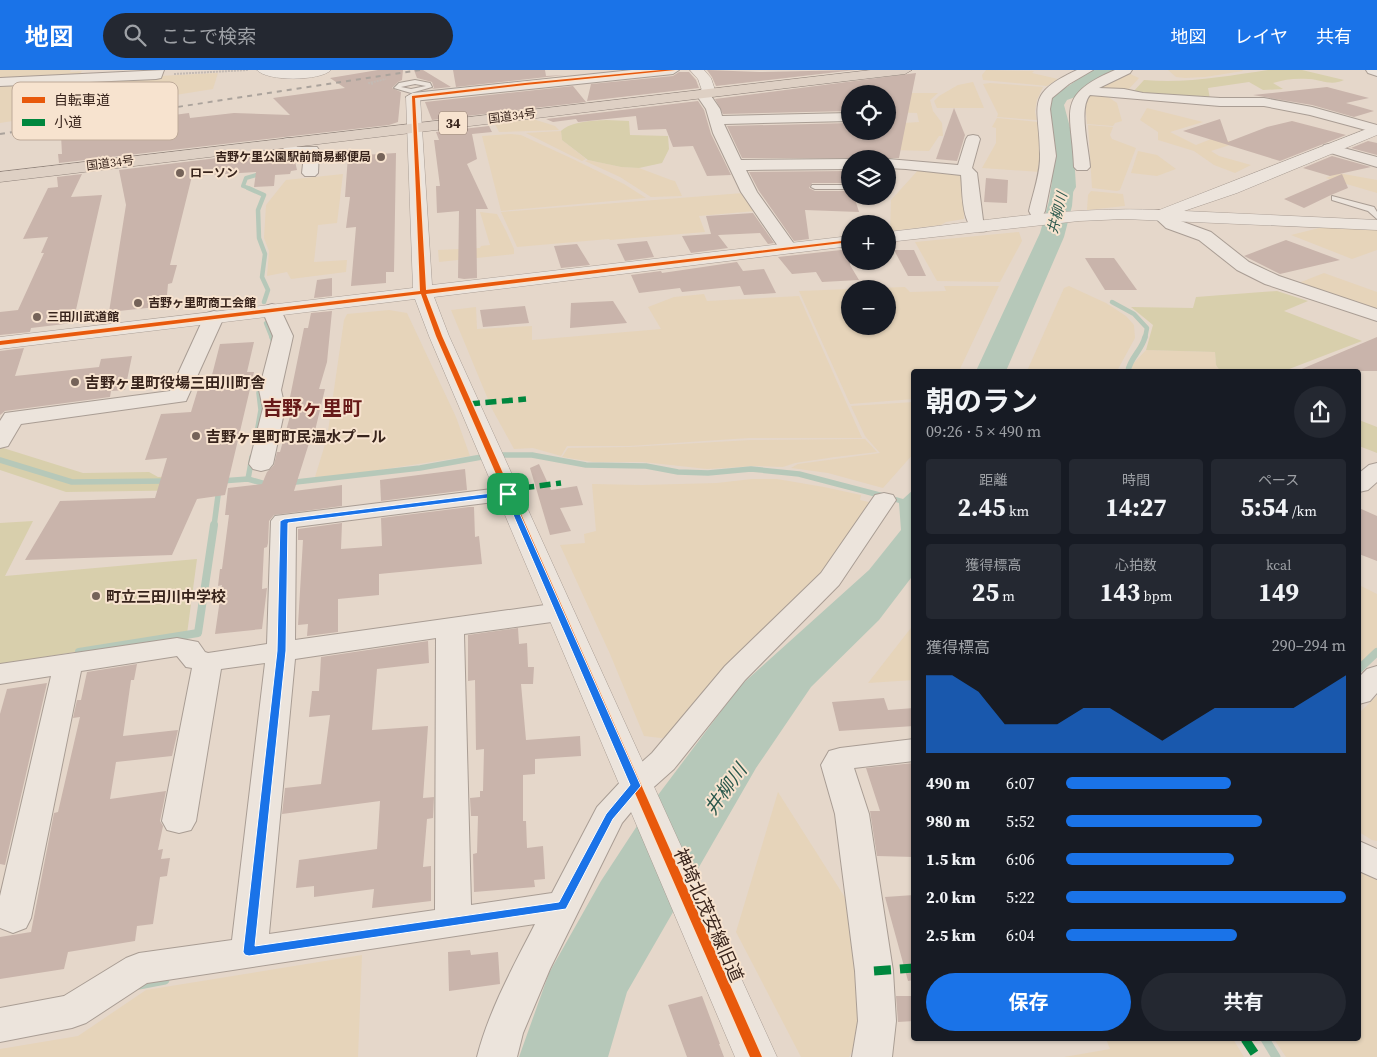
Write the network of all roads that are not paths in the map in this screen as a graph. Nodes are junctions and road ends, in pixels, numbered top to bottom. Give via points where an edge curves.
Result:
1 (264, 70) edge
2 (324, 70) edge
3 (673, 70) edge
4 (697, 70) edge
5 (905, 70) edge
6 (1087, 70) edge
7 (1126, 70) edge
8 (1372, 70) edge
9 (157, 72) edge
10 (299, 72) edge
11 (1377, 72) edge
12 (0, 82) edge
13 (1085, 90) junction
14 (706, 93) junction
15 (412, 94) joint
16 (841, 117) edge
17 (716, 120) junction
18 (414, 128) junction
19 (1377, 129) edge
20 (973, 138) dead end
21 (288, 142) junction
22 (1329, 148) junction
23 (1377, 162) edge
24 (841, 164) edge
25 (896, 164) edge
26 (736, 166) junction
27 (1082, 167) dead end
28 (964, 170) junction
29 (310, 173) dead end
30 (0, 177) edge
31 (814, 187) dead end
32 (841, 187) edge
33 (1335, 198) dead end
34 (1160, 215) junction
35 (1038, 216) junction
36 (1377, 216) edge
37 (1377, 225) edge
38 (980, 227) junction
39 (896, 236) edge
40 (841, 242) edge
41 (788, 248) junction
42 (423, 293) junction
43 (272, 310) junction
44 (1377, 315) edge
45 (214, 317) junction
46 (0, 343) edge
47 (0, 441) edge
48 (261, 464) dead end
49 (1377, 470) edge
50 (1361, 483) edge
51 (508, 494) junction
52 (884, 500) dead end
53 (559, 612) junction
54 (450, 628) junction
55 (281, 651) junction
56 (208, 662) junction
57 (68, 664) junction
58 (0, 674) edge
59 (1377, 676) edge
60 (1361, 692) edge
61 (911, 750) edge
62 (640, 796) junction
63 (179, 821) dead end
64 (562, 906) junction
65 (13, 918) dead end
66 (454, 921) junction
67 (249, 952) junction
68 (0, 1025) edge
69 (497, 1057) edge
70 (756, 1057) edge
71 (872, 1057) edge

1 - 10 street via 279,74
2 - 10 street
3 - 15 street
4 - 14 street via 704,78
5 - 14 highway, 国道34号 / 34
6 - 35 street via 1064,81 1046,97 1043,109 1048,156
7 - 13 street
8 - 11 street
9 - 12 street
13 - 19 street via 1143,97 1264,102
13 - 27 street via 1078,98 1076,109
14 - 17 street
14 - 18 highway, 国道34号 / 34
15 - 18 street, 神埼北茂安線旧道
16 - 17 street
17 - 26 street
18 - 21 highway, 国道34号 / 34
18 - 42 street, 神埼北茂安線旧道
19 - 22 street
20 - 28 street
21 - 29 street via 292,152 312,150
21 - 30 highway, 国道34号 / 34
22 - 23 street
22 - 34 street
24 - 26 street
25 - 28 street
26 - 41 street via 748,192
28 - 38 street via 969,173 975,220
31 - 32 lane
33 - 36 lane via 1371,209
34 - 35 street
34 - 37 street
34 - 44 street via 1172,224 1205,236 1243,266 1277,282
35 - 38 street
38 - 39 street
40 - 41 street
41 - 42 street
42 - 43 street
42 - 51 street, 神埼北茂安線旧道
43 - 45 street
43 - 48 street via 283,336 270,390 274,408
45 - 46 street
45 - 47 street via 178,396 13,418
49 - 50 street
51 - 53 street, 神埼北茂安線旧道
51 - 55 street via 284,521
52 - 62 street via 830,579 735,673 663,761
53 - 54 street
53 - 62 street, 神埼北茂安線旧道
54 - 55 street
54 - 66 street
55 - 56 street
55 - 67 street
56 - 57 street via 196,660 188,648 177,647
56 - 63 street
57 - 58 street
57 - 65 street
59 - 60 street
61 - 71 street via 840,759 837,765 852,814 874,971 877,1021
62 - 64 street via 609,816
62 - 70 street, 神埼北茂安線旧道
64 - 66 street
64 - 69 street via 503,1033
66 - 67 street
67 - 68 street via 139,970 72,1011

